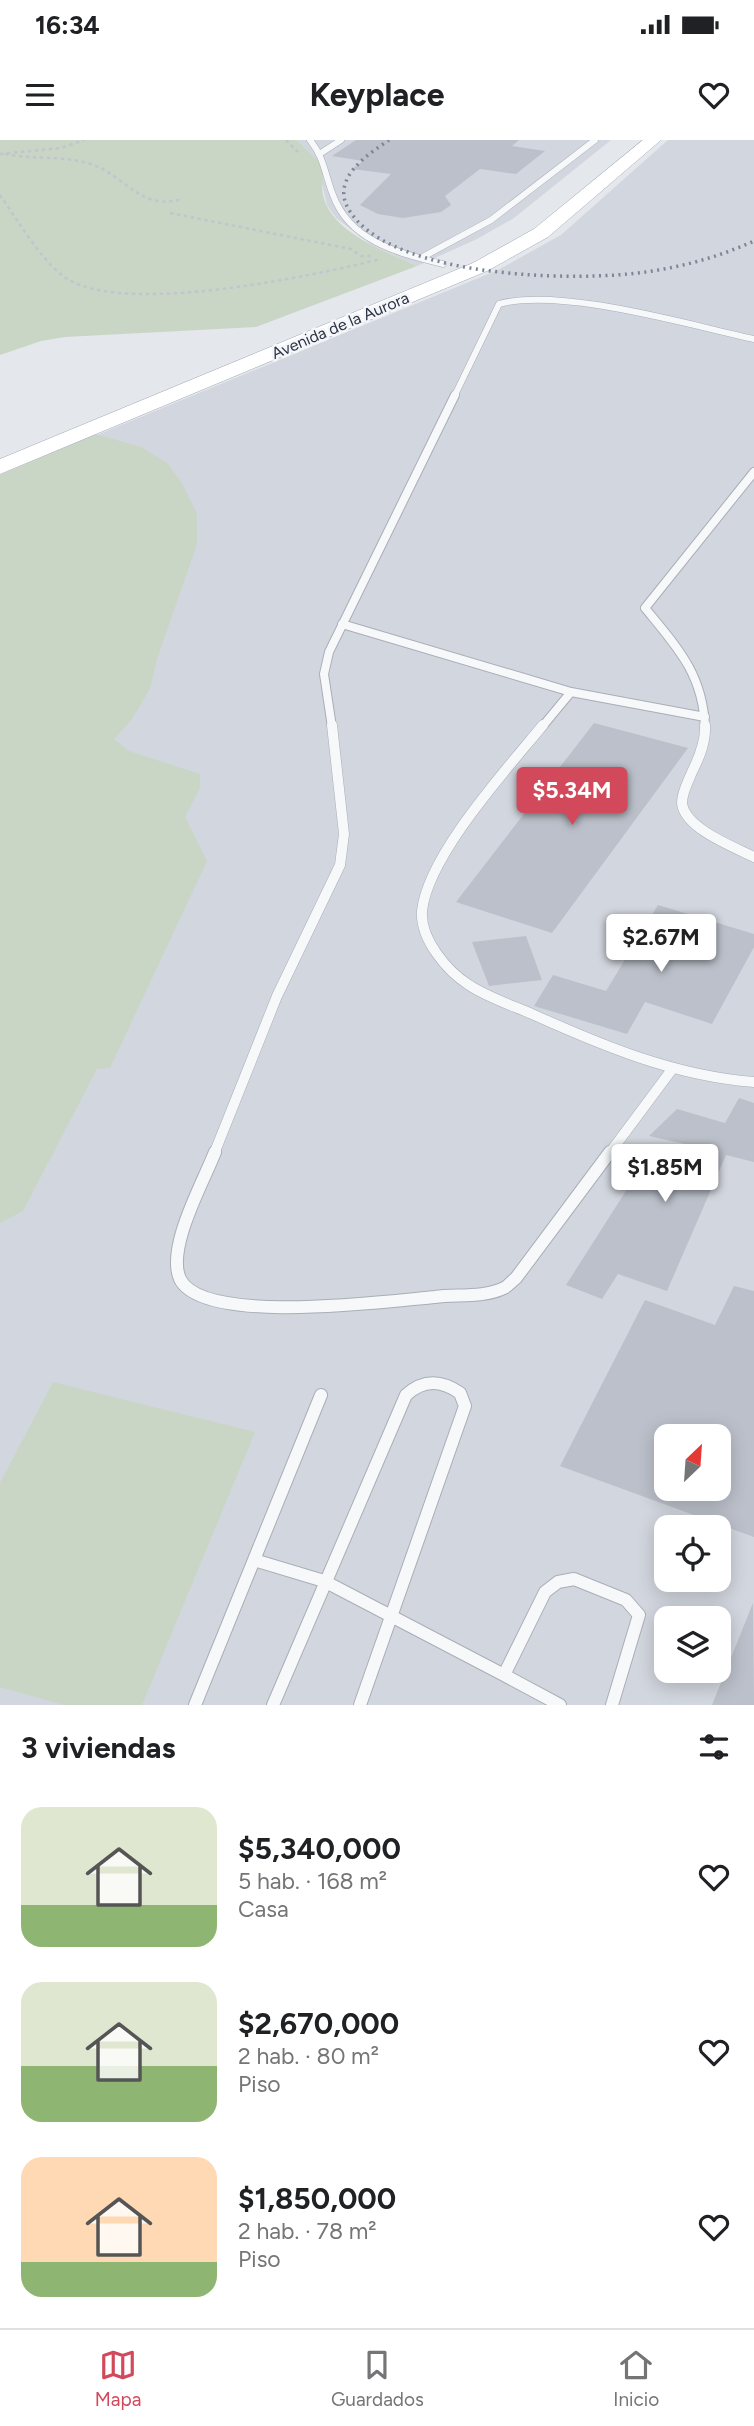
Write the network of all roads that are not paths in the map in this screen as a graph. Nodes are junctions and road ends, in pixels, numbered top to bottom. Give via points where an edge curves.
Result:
1 (310, 140) edge
2 (341, 140) edge
3 (595, 140) edge
4 (623, 140) edge
5 (653, 140) edge
6 (321, 153) junction
7 (421, 258) junction
8 (443, 264) junction
9 (754, 339) edge
10 (155, 381) dead end
11 (0, 467) edge
12 (754, 472) edge
13 (342, 624) junction
14 (571, 692) junction
15 (705, 717) junction
16 (754, 857) edge
17 (673, 1068) junction
18 (754, 1082) edge
19 (321, 1395) dead end
20 (254, 1560) junction
21 (324, 1581) junction
22 (392, 1617) junction
23 (504, 1675) junction
24 (195, 1705) edge
25 (273, 1705) edge
26 (360, 1705) edge
27 (560, 1705) edge
28 (612, 1705) edge

1 - 6 lane
2 - 6 lane
3 - 7 lane via 492,222
4 - 8 main road, Avenida de la Aurora via 519,226
5 - 11 main road, Avenida de la Aurora via 541,233 480,267
6 - 7 lane via 334,200 350,225 377,244
7 - 8 lane
8 - 10 main road, Avenida de la Aurora
9 - 13 lane via 599,307 502,301
12 - 15 lane via 645,608 687,662
13 - 14 lane
13 - 17 lane via 324,674 340,778 344,834 340,865 277,996 176,1250 182,1282 201,1297 239,1306 344,1306 504,1288
14 - 15 lane
14 - 17 lane via 469,818 436,873 422,915 434,947 456,976 471,987
15 - 16 lane via 700,750 681,797 683,811 699,832
17 - 18 lane via 702,1078
19 - 20 lane
20 - 21 lane
20 - 24 lane
21 - 22 lane
21 - 22 lane via 406,1395 421,1383 449,1384 460,1393 465,1406
21 - 25 lane
22 - 23 lane
22 - 26 lane
23 - 27 lane
23 - 28 lane via 545,1592 558,1582 574,1579 626,1600 639,1615

